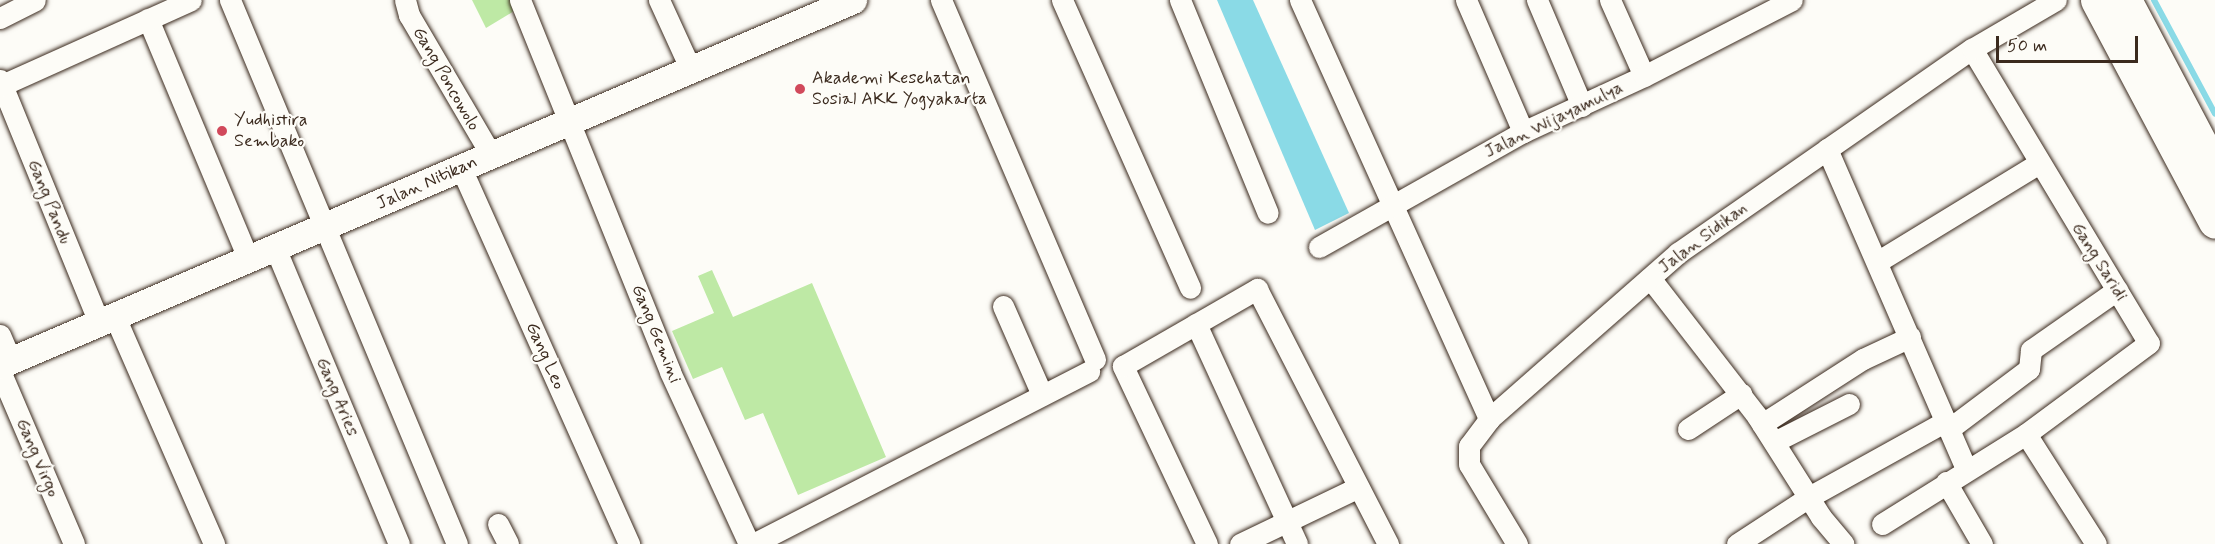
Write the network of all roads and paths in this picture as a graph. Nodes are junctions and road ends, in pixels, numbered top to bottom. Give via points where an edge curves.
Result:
1 (35, 0) edge
2 (191, 0) edge
3 (230, 0) edge
4 (405, 0) edge
5 (520, 0) edge
6 (659, 0) edge
7 (853, 0) edge
8 (941, 0) edge
9 (1062, 0) edge
10 (1180, 0) edge
11 (1300, 0) edge
12 (1466, 0) edge
13 (1537, 0) edge
14 (1610, 0) edge
15 (1792, 0) edge
16 (2056, 0) edge
17 (2097, 0) edge
18 (2125, 0) edge
19 (0, 18) edge
20 (148, 19) junction
21 (1972, 49) junction
22 (691, 70) junction
23 (1644, 76) junction
24 (1, 84) edge
25 (1582, 106) junction
26 (569, 122) junction
27 (1523, 132) junction
28 (1827, 149) junction
29 (491, 156) junction
30 (2039, 163) junction
31 (460, 168) junction
32 (2215, 171) edge
33 (1392, 207) junction
34 (1268, 213) dead end
35 (2215, 222) edge
36 (328, 227) junction
37 (1319, 246) dead end
38 (276, 250) junction
39 (249, 260) junction
40 (1877, 262) junction
41 (1650, 278) junction
42 (1190, 288) dead end
43 (2117, 290) junction
44 (1003, 306) dead end
45 (107, 320) junction
46 (1196, 324) junction
47 (0, 335) edge
48 (1910, 337) junction
49 (4, 366) edge
50 (1741, 394) junction
51 (1042, 395) junction
52 (1849, 404) dead end
53 (1489, 419) junction
54 (1762, 424) junction
55 (1947, 425) junction
56 (1688, 429) dead end
57 (2026, 434) junction
58 (1774, 442) junction
59 (1966, 469) junction
60 (1946, 482) junction
61 (1357, 488) junction
62 (1809, 497) junction
63 (1287, 521) junction
64 (498, 524) dead end
65 (1882, 524) dead end
66 (74, 544) edge
67 (214, 544) edge
68 (399, 544) edge
69 (457, 544) edge
70 (508, 544) edge
71 (629, 544) edge
72 (751, 544) edge
73 (1207, 544) edge
74 (1240, 544) edge
75 (1297, 544) edge
76 (1388, 544) edge
77 (1517, 544) edge
78 (1737, 544) edge
79 (1844, 544) edge
80 (1982, 544) edge
81 (2096, 544) edge

1 - 19 street
2 - 20 street
3 - 36 street
4 - 29 street, Gang Poncowolo via 409,15
5 - 26 street, Gang Gemini
6 - 22 street
7 - 22 street, Jalan Nitikan
8 - 51 street via 1092,365
9 - 42 street
10 - 34 street
11 - 33 street
12 - 27 street
13 - 25 street
14 - 23 street
15 - 23 street, Jalan Wijayamulya
16 - 21 street, Jalan Sidikan
17 - 35 main road
18 - 32 main road
20 - 24 street
20 - 39 street
21 - 28 street, Jalan Sidikan
21 - 30 street, Gang Saridi
22 - 26 street, Jalan Nitikan
23 - 25 street, Jalan Wijayamulya
24 - 45 street, Gang Pandu
25 - 27 street, Jalan Wijayamulya
26 - 29 street, Jalan Nitikan
26 - 72 street, Gang Gemini via 670,372
27 - 33 street, Jalan Wijayamulya
28 - 40 street
28 - 41 street, Jalan Sidikan via 1678,253
29 - 31 street, Jalan Nitikan
30 - 40 street
30 - 43 street, Gang Saridi
31 - 36 street, Jalan Nitikan
31 - 71 street, Gang Leo
33 - 37 street, Jalan Wijayamulya
33 - 53 street
36 - 38 street, Jalan Nitikan
36 - 69 street
38 - 39 street, Jalan Nitikan
38 - 68 street, Gang Aries
39 - 45 street, Jalan Nitikan
40 - 48 street
41 - 50 street
41 - 53 street, Jalan Sidikan
43 - 55 street via 2031,350 2029,369
43 - 57 street, Gang Saridi via 2149,343
44 - 51 street
45 - 49 street, Jalan Nitikan
45 - 67 street, Gang Pandu
46 - 61 street via 1257,289
46 - 63 street
46 - 73 street via 1123,366
47 - 49 street, Gang Virgo
48 - 54 street via 1863,359
48 - 55 street
49 - 66 street, Gang Virgo
50 - 54 street
50 - 56 street
51 - 72 street
52 - 58 street
53 - 77 street, Jalan Sidikan via 1469,446 1469,464
54 - 58 street
55 - 59 street
55 - 62 street
57 - 59 street
57 - 81 street
58 - 62 street
59 - 60 street
60 - 65 street
60 - 80 street
61 - 63 street
61 - 76 street
62 - 78 street
62 - 79 street
63 - 74 street
63 - 75 street
64 - 70 street

